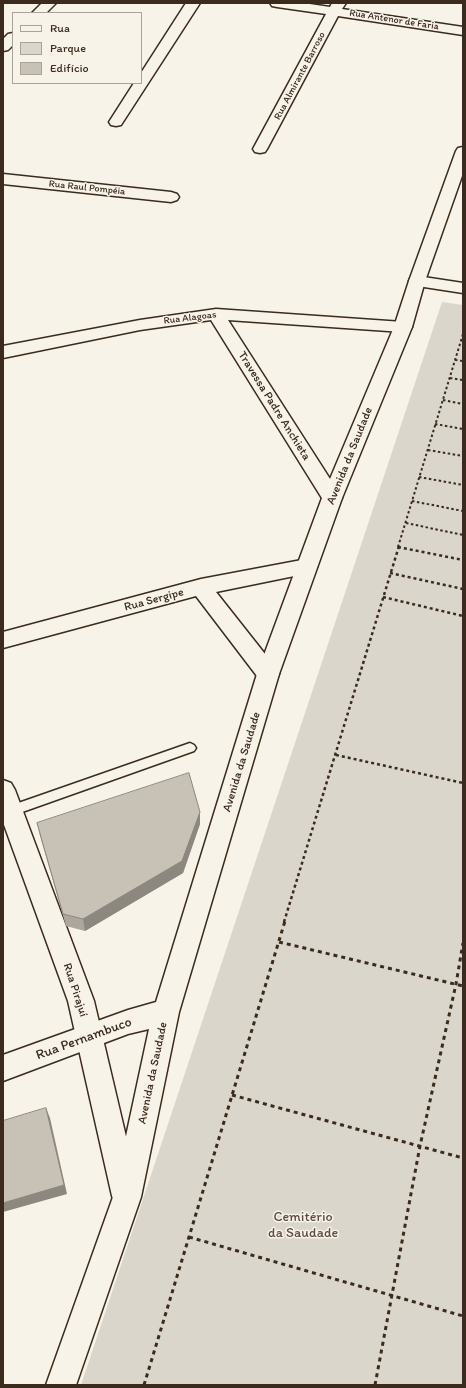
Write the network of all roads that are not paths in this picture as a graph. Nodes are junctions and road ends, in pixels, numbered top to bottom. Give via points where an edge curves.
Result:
1 (49, 3) edge
2 (192, 3) edge
3 (277, 3) edge
4 (337, 7) edge
5 (39, 12) edge
6 (463, 31) edge
7 (12, 38) edge
8 (3, 47) edge
9 (142, 81) edge
10 (140, 84) edge
11 (116, 122) dead end
12 (260, 149) dead end
13 (461, 163) edge
14 (3, 179) edge
15 (171, 197) dead end
16 (463, 273) edge
17 (419, 274) junction
18 (463, 288) edge
19 (216, 314) junction
20 (403, 327) junction
21 (3, 352) edge
22 (332, 498) junction
23 (307, 567) junction
24 (201, 588) junction
25 (3, 640) edge
26 (268, 674) junction
27 (190, 748) dead end
28 (7, 800) edge
29 (166, 1012) junction
30 (89, 1037) junction
31 (3, 1068) edge
32 (127, 1197) junction
33 (61, 1385) edge

1 - 5 street
2 - 9 street
3 - 4 street, Rua Antenor de Faria
4 - 6 street, Rua Antenor de Faria
4 - 12 street, Rua Almirante Barroso
7 - 8 street
10 - 11 street
13 - 17 street, Avenida da Saudade
14 - 15 street, Rua Raul Pompéia
16 - 17 street
17 - 18 street
17 - 20 street, Avenida da Saudade
19 - 20 street, Rua Alagoas
19 - 21 street, Rua Alagoas via 140,325
19 - 22 street, Travessa Padre Anchieta
20 - 22 street, Avenida da Saudade
22 - 23 street, Avenida da Saudade
23 - 24 street, Rua Sergipe
23 - 26 street, Avenida da Saudade
24 - 25 street, Rua Sergipe
24 - 26 street
26 - 29 street, Avenida da Saudade
27 - 28 lane
28 - 30 street, Rua Pirajuí via 81,1001
29 - 30 street, Rua Pernambuco via 128,1022
29 - 32 street, Avenida da Saudade
30 - 31 street, Rua Pernambuco
30 - 32 street, Rua Pirajuí
32 - 33 street, Avenida da Saudade

